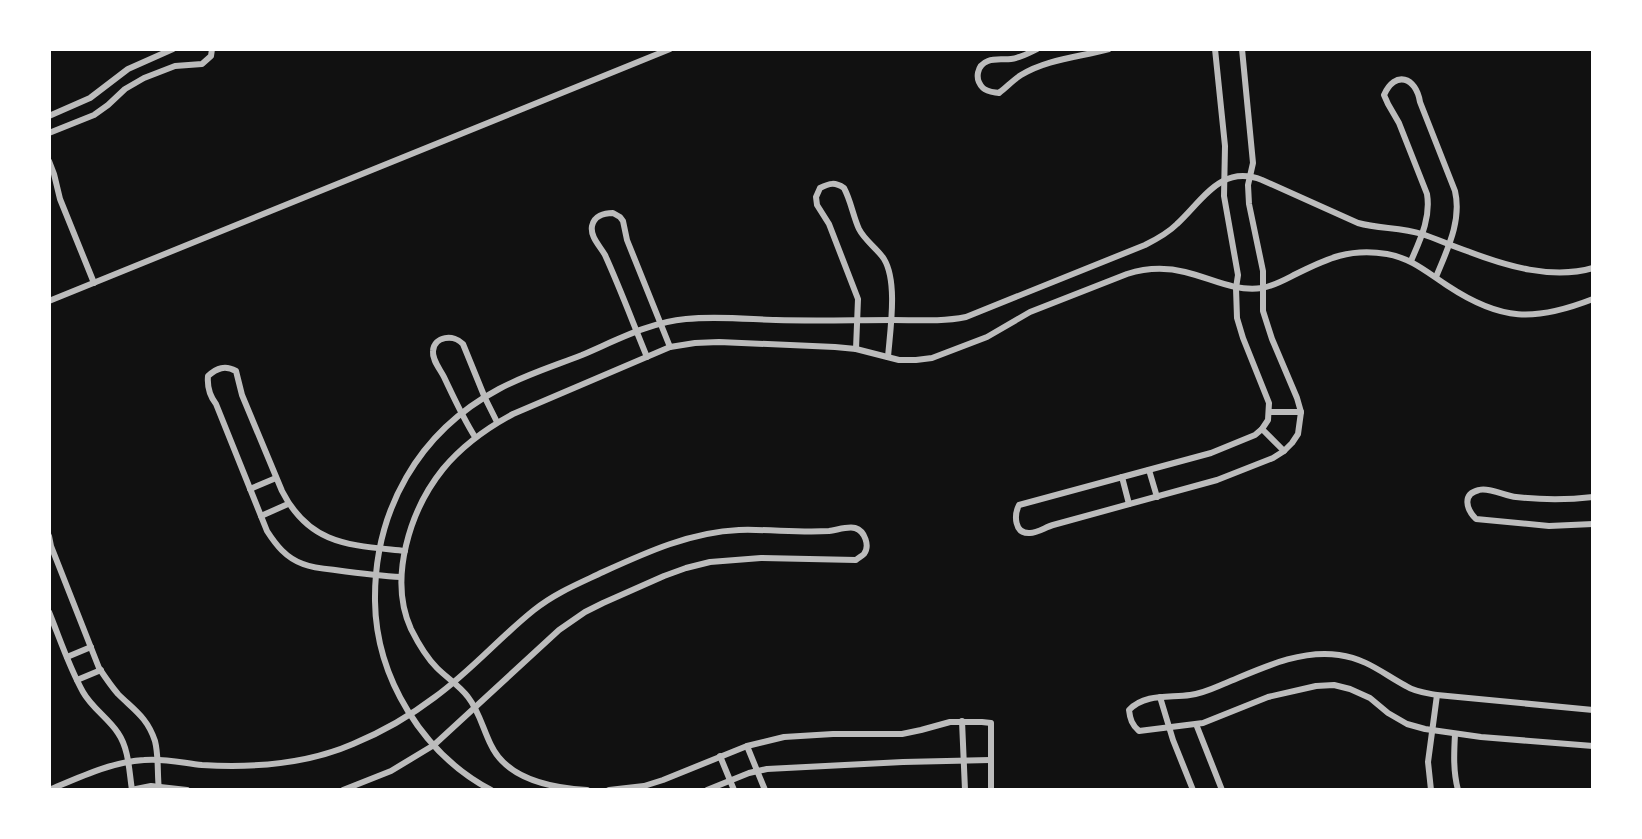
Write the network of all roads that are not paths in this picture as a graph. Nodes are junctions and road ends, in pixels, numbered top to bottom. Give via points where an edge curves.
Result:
1 (173, 49) edge
2 (212, 49) edge
3 (670, 49) edge
4 (1037, 49) edge
5 (1109, 49) edge
6 (1215, 49) edge
7 (1242, 49) edge
8 (115, 78) junction
9 (125, 89) junction
10 (49, 116) edge
11 (49, 133) edge
12 (49, 161) edge
13 (1251, 176) junction
14 (1224, 180) junction
15 (1422, 234) junction
16 (1450, 244) junction
17 (1411, 261) junction
18 (1593, 268) edge
19 (1436, 277) junction
20 (94, 283) junction
21 (1236, 288) junction
22 (1264, 288) junction
23 (1593, 299) edge
24 (49, 301) edge
25 (891, 320) junction
26 (858, 321) junction
27 (660, 323) junction
28 (637, 332) junction
29 (670, 347) junction
30 (856, 349) junction
31 (647, 357) junction
32 (888, 357) junction
33 (485, 398) junction
34 (1270, 412) junction
35 (1301, 412) junction
36 (461, 414) junction
37 (497, 422) junction
38 (1262, 429) junction
39 (475, 438) junction
40 (1284, 451) junction
41 (1150, 470) junction
42 (1122, 477) junction
43 (276, 478) junction
44 (250, 489) junction
45 (1593, 496) edge
46 (1157, 497) junction
47 (288, 503) junction
48 (1129, 504) junction
49 (261, 516) junction
50 (1593, 524) edge
51 (49, 536) edge
52 (379, 548) junction
53 (404, 551) junction
54 (376, 576) junction
55 (401, 577) junction
56 (49, 612) edge
57 (92, 647) junction
58 (67, 657) junction
59 (101, 670) junction
60 (77, 680) junction
61 (453, 682) junction
62 (1437, 695) junction
63 (1160, 697) junction
64 (475, 707) junction
65 (1593, 710) edge
66 (410, 715) junction
67 (962, 721) junction
68 (1196, 724) junction
69 (1170, 727) junction
70 (1431, 730) junction
71 (1455, 734) junction
72 (434, 745) junction
73 (747, 746) junction
74 (1593, 746) edge
75 (720, 756) junction
76 (157, 760) junction
77 (990, 760) junction
78 (963, 761) junction
79 (128, 762) junction
80 (757, 771) junction
81 (730, 780) junction
82 (546, 787) edge
83 (159, 788) edge
84 (573, 789) edge
85 (49, 790) edge
86 (132, 790) edge
87 (187, 790) edge
88 (343, 790) edge
89 (491, 790) edge
90 (587, 790) edge
91 (609, 790) edge
92 (707, 790) edge
93 (734, 790) edge
94 (765, 790) edge
95 (965, 790) edge
96 (991, 790) edge
97 (1193, 790) edge
98 (1222, 790) edge
99 (1431, 790) edge
100 (1458, 790) edge

1 - 8 street
2 - 9 street via 202,64 175,66
3 - 20 street
4 - 5 street via 982,65 978,72 984,89 999,93 1036,68
6 - 14 street
7 - 13 street
8 - 9 street
8 - 10 street via 90,98
9 - 11 street via 94,115
12 - 20 street
13 - 14 street
13 - 15 street via 1358,223
13 - 22 street via 1249,204
14 - 21 street
14 - 25 street via 1164,235 1145,245 966,317
15 - 16 street
15 - 16 street via 1427,194 1384,95 1388,87 1404,79 1418,93 1455,191 1457,211
15 - 17 street
16 - 18 street via 1528,269 1565,272
16 - 19 street
17 - 19 street
17 - 22 street via 1376,252 1343,254
19 - 23 street via 1474,302 1513,314 1547,313
20 - 24 street
21 - 22 street
21 - 32 street via 1186,272 1140,270 1030,312 987,338 932,358
21 - 34 street via 1239,327
22 - 35 street via 1266,322
25 - 26 street
25 - 26 street via 891,278 884,259 860,231 844,188 828,184 820,188 817,205 855,288
25 - 32 street
26 - 27 street via 702,318
26 - 30 street
27 - 28 street
27 - 28 street via 620,217 600,215 591,229
27 - 29 street
28 - 31 street
28 - 33 street
29 - 30 street via 719,342
29 - 31 street
30 - 32 street
31 - 37 street
33 - 36 street
33 - 36 street via 459,339 444,338 436,343 434,360
33 - 37 street
34 - 35 street
34 - 38 street
35 - 40 street via 1298,434
36 - 39 street
36 - 52 street via 420,456 400,486
37 - 39 street
38 - 40 street
38 - 41 street via 1211,453
39 - 53 street via 429,490
40 - 46 street via 1217,481
41 - 42 street
41 - 46 street
42 - 48 street
42 - 48 street via 1019,505 1016,521 1019,529 1030,533
43 - 44 street
43 - 44 street via 236,371 221,368 208,376 207,386
43 - 47 street
44 - 49 street
45 - 50 street via 1544,499 1484,489 1475,491 1467,503 1476,519 1549,526
46 - 48 street
47 - 49 street
47 - 52 street via 320,535
49 - 54 street via 274,542 290,558
51 - 57 street
52 - 53 street
52 - 54 street
53 - 55 street
54 - 55 street
54 - 66 street via 380,641 393,684
55 - 61 street via 414,635 428,658
56 - 58 street
57 - 58 street
57 - 59 street
58 - 60 street
59 - 60 street
59 - 76 street via 149,728
60 - 79 street via 93,707 119,734
61 - 64 street
61 - 64 street via 555,595 671,543 719,532 848,528 862,532 866,540 867,549 856,560 735,559 664,576 573,619
61 - 66 street
62 - 63 street via 1408,688 1360,659 1317,653 1204,692
62 - 65 street
62 - 70 street
63 - 69 street
63 - 69 street via 1135,704 1129,710 1130,718 1139,731
64 - 72 street
64 - 82 street via 502,762
66 - 72 street
66 - 76 street via 352,745 313,757 229,766
67 - 73 street via 902,734 802,735
67 - 77 street via 991,723
67 - 78 street
68 - 69 street
68 - 70 street via 1268,696 1334,685 1370,698 1406,724
68 - 98 street
69 - 97 street
70 - 71 street
70 - 99 street
71 - 74 street
71 - 100 street
72 - 88 street via 391,771
72 - 89 street
73 - 75 street
73 - 80 street
75 - 81 street
75 - 91 street via 644,786
76 - 79 street
76 - 83 street
77 - 78 street
77 - 96 street
78 - 80 street
78 - 95 street
79 - 85 street
79 - 86 street
80 - 81 street
80 - 94 street
81 - 92 street
81 - 93 street
82 - 84 street
83 - 86 street
83 - 87 street
84 - 90 street

